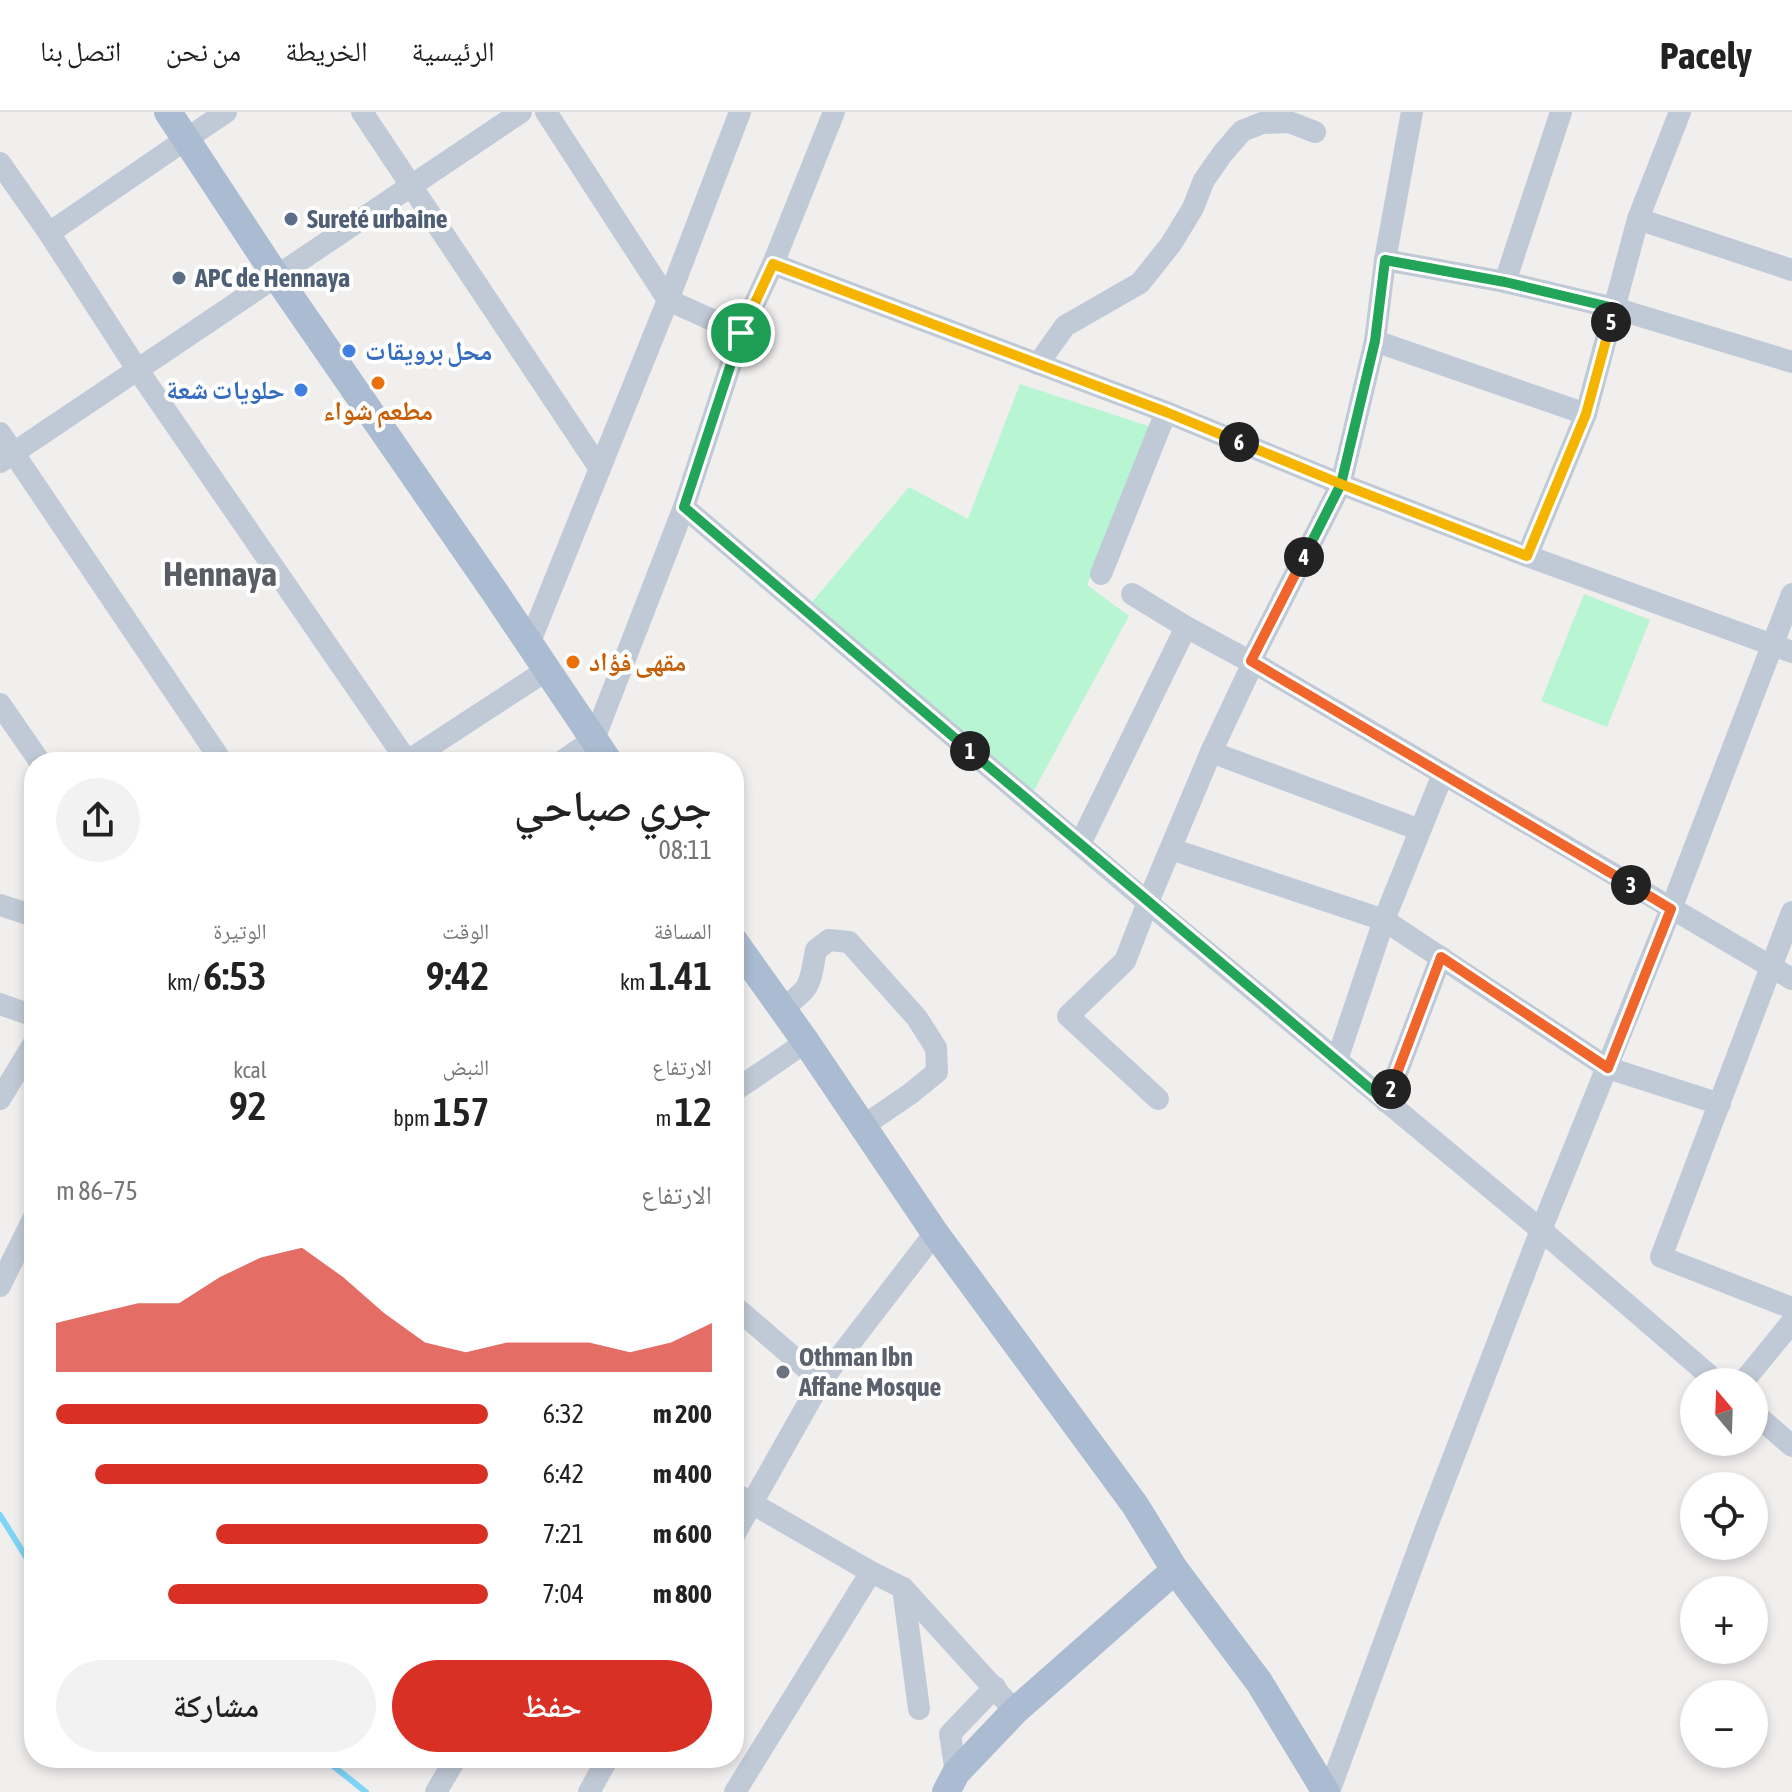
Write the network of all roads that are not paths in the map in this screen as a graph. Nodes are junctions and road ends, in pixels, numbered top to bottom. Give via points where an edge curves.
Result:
1 (168, 112) edge
2 (226, 112) edge
3 (362, 112) edge
4 (521, 112) edge
5 (546, 112) edge
6 (834, 112) edge
7 (1412, 112) edge
8 (1561, 112) edge
9 (1680, 112) edge
10 (733, 117) edge
11 (1315, 132) dead end
12 (187, 140) junction
13 (0, 163) edge
14 (411, 187) junction
15 (1638, 219) junction
16 (49, 233) junction
17 (1385, 260) junction
18 (773, 264) junction
19 (1792, 270) edge
20 (276, 276) junction
21 (1505, 282) junction
22 (668, 300) junction
23 (1614, 308) junction
24 (741, 333) junction
25 (1375, 341) junction
26 (1792, 362) edge
27 (1038, 364) junction
28 (137, 369) junction
29 (1166, 412) junction
30 (1586, 414) junction
31 (0, 433) edge
32 (7, 458) edge
33 (600, 469) junction
34 (1341, 484) junction
35 (684, 507) junction
36 (1527, 556) junction
37 (1101, 574) dead end
38 (1132, 594) dead end
39 (1792, 594) edge
40 (1186, 627) junction
41 (529, 644) junction
42 (1782, 649) edge
43 (1252, 662) junction
44 (547, 670) junction
45 (0, 704) edge
46 (601, 751) edge
47 (33, 752) edge
48 (215, 752) edge
49 (400, 752) edge
50 (422, 752) edge
51 (1211, 752) junction
52 (1443, 774) junction
53 (1420, 830) junction
54 (1080, 844) junction
55 (1171, 849) junction
56 (1148, 902) junction
57 (0, 905) edge
58 (1671, 909) junction
59 (1792, 912) edge
60 (24, 913) edge
61 (1384, 920) junction
62 (744, 955) edge
63 (1441, 957) junction
64 (1770, 966) junction
65 (1792, 979) edge
66 (0, 1004) edge
67 (783, 1008) junction
68 (24, 1012) edge
69 (806, 1042) junction
70 (24, 1059) edge
71 (1337, 1060) junction
72 (1608, 1068) junction
73 (744, 1084) edge
74 (0, 1099) edge
75 (1158, 1099) dead end
76 (1386, 1102) junction
77 (1720, 1104) junction
78 (863, 1126) junction
79 (1541, 1230) junction
80 (935, 1233) junction
81 (24, 1237) edge
82 (0, 1286) edge
83 (1792, 1308) edge
84 (744, 1315) edge
85 (1792, 1322) edge
86 (1701, 1368) edge
87 (1754, 1368) edge
88 (821, 1381) junction
89 (1768, 1425) edge
90 (1792, 1446) edge
91 (744, 1496) edge
92 (744, 1499) edge
93 (1175, 1570) junction
94 (871, 1572) junction
95 (903, 1588) junction
96 (995, 1687) junction
97 (919, 1709) dead end
98 (1015, 1711) junction
99 (450, 1768) edge
100 (602, 1768) edge
101 (951, 1783) edge
102 (436, 1792) edge
103 (589, 1792) edge
104 (735, 1792) edge
105 (1328, 1792) edge

1 - 12 main road
2 - 12 street
3 - 14 street
4 - 14 street
5 - 22 street
6 - 18 street
7 - 17 street
8 - 21 street
9 - 15 street
10 - 22 street
11 - 27 street via 1289,122 1262,123 1242,131 1204,180 1171,244 1140,283 1065,326
12 - 16 street
12 - 20 main road
13 - 16 street
14 - 20 street
14 - 33 street
15 - 19 street
15 - 23 street
16 - 28 street
17 - 21 street
17 - 25 street
18 - 24 street
18 - 27 street
20 - 28 street
20 - 41 main road
21 - 23 street
22 - 24 street
22 - 33 street
23 - 26 street
23 - 30 street
24 - 35 street
25 - 30 street
25 - 34 street
27 - 29 street
28 - 32 street
28 - 49 street
29 - 34 street
29 - 37 street
30 - 36 street
31 - 32 street
32 - 48 street
33 - 41 street
34 - 36 street
34 - 43 street
35 - 46 street
35 - 54 street
36 - 42 street
38 - 40 street
39 - 42 street
40 - 43 street
40 - 54 street
41 - 44 main road
42 - 58 street
43 - 51 street
43 - 52 street
44 - 46 main road
44 - 50 street
45 - 47 street
51 - 53 street
51 - 55 street
52 - 53 street
52 - 58 street
53 - 61 street
54 - 56 street
55 - 56 street
55 - 61 street
56 - 71 street
56 - 75 street via 1125,961 1068,1016
57 - 60 street
58 - 64 street
58 - 72 street
59 - 64 street
61 - 63 street
61 - 71 street
62 - 67 main road
63 - 72 street
63 - 76 street
64 - 65 street
64 - 77 street
66 - 68 street
67 - 69 main road
67 - 78 street via 809,987 816,950 829,940 849,942 917,1018 936,1048 937,1072
69 - 73 street
69 - 78 main road
70 - 74 street
71 - 76 street
72 - 77 street
72 - 79 street
76 - 79 street
77 - 83 street via 1661,1257
78 - 80 main road
79 - 86 street
79 - 105 street
80 - 88 street
80 - 93 main road via 1135,1505
81 - 82 street
84 - 88 street
85 - 87 street
88 - 91 street
89 - 90 street
92 - 94 street
93 - 98 main road
93 - 105 main road via 1259,1682
94 - 95 street
94 - 104 street
95 - 96 street
95 - 97 street
96 - 98 street
96 - 101 street via 950,1734
98 - 101 main road
99 - 102 street
100 - 103 street

